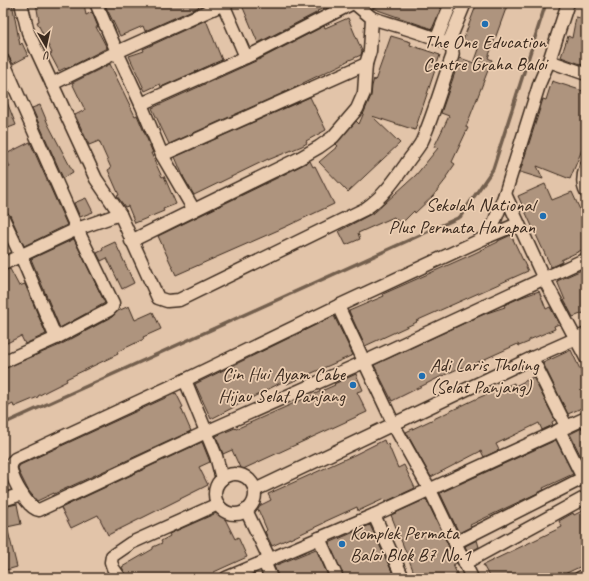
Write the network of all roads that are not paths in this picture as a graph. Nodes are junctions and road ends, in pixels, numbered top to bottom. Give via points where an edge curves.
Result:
1 (21, 3) edge
2 (96, 3) edge
3 (354, 3) edge
4 (451, 3) edge
5 (465, 3) edge
6 (568, 3) edge
7 (225, 4) edge
8 (372, 18) junction
9 (437, 38) junction
10 (448, 44) junction
11 (117, 52) junction
12 (246, 57) junction
13 (3, 61) edge
14 (549, 61) junction
15 (366, 64) junction
16 (586, 74) edge
17 (52, 84) junction
18 (141, 104) junction
19 (162, 155) junction
20 (586, 167) edge
21 (586, 192) edge
22 (505, 194) junction
23 (194, 210) junction
24 (120, 214) junction
25 (3, 218) edge
26 (518, 224) junction
27 (77, 229) junction
28 (489, 236) junction
29 (131, 241) junction
30 (21, 256) junction
31 (586, 259) edge
32 (3, 264) edge
33 (544, 279) junction
34 (338, 306) junction
35 (581, 336) edge
36 (56, 338) junction
37 (532, 358) junction
38 (586, 358) edge
39 (3, 362) edge
40 (364, 362) junction
41 (185, 380) junction
42 (586, 418) edge
43 (394, 423) junction
44 (562, 428) junction
45 (206, 432) junction
46 (8, 477) edge
47 (222, 479) junction
48 (254, 490) junction
49 (430, 490) junction
50 (22, 494) junction
51 (586, 497) edge
52 (3, 500) edge
53 (218, 504) junction
54 (246, 510) junction
55 (374, 515) junction
56 (319, 538) junction
57 (454, 543) junction
58 (267, 561) junction
59 (465, 563) junction
60 (586, 576) edge
61 (120, 578) edge
62 (226, 578) edge
63 (271, 578) edge
64 (337, 578) edge
65 (403, 578) edge
66 (472, 578) edge
67 (580, 578) edge

1 - 17 street via 28,32
2 - 11 street
3 - 8 street
3 - 12 street
4 - 9 street
5 - 10 street
6 - 14 street
7 - 11 street
7 - 12 street
8 - 9 street
8 - 15 street via 370,51
9 - 10 street
10 - 29 street via 452,57 421,141 385,192 365,209 173,302 158,298
11 - 17 street
11 - 18 street
12 - 18 street
13 - 27 street
14 - 16 street
14 - 22 street
15 - 19 street
15 - 23 street via 364,94 357,109 333,136 300,158
17 - 24 street via 96,179
18 - 19 street
19 - 23 street
20 - 21 street
22 - 26 street
22 - 28 street
23 - 29 street
24 - 27 street
24 - 29 street
25 - 30 street
26 - 28 street
26 - 33 street
27 - 30 street
27 - 36 street via 113,305 109,310
28 - 34 street
30 - 32 street
30 - 36 street
31 - 33 street
33 - 35 street
33 - 40 street
34 - 40 street
34 - 41 street
35 - 37 street
35 - 38 street
36 - 39 street
37 - 43 street
37 - 44 street
40 - 43 street
40 - 45 street
41 - 45 street
41 - 46 street via 15,459
42 - 44 street
43 - 48 street
43 - 49 street
44 - 49 street
44 - 57 street via 583,478
45 - 47 street
45 - 50 street via 40,510 33,508
46 - 50 street
47 - 48 street via 230,475 244,476 251,482
47 - 53 street via 215,491
48 - 54 street via 254,499
49 - 55 street
49 - 57 street
50 - 52 street
51 - 59 street
53 - 54 street via 226,512 237,514
53 - 61 street via 131,543 115,553 112,556 112,565
54 - 58 street
55 - 56 street
55 - 65 street
56 - 58 street
56 - 64 street
57 - 59 street
58 - 62 street
58 - 63 street
59 - 66 street
60 - 67 street

